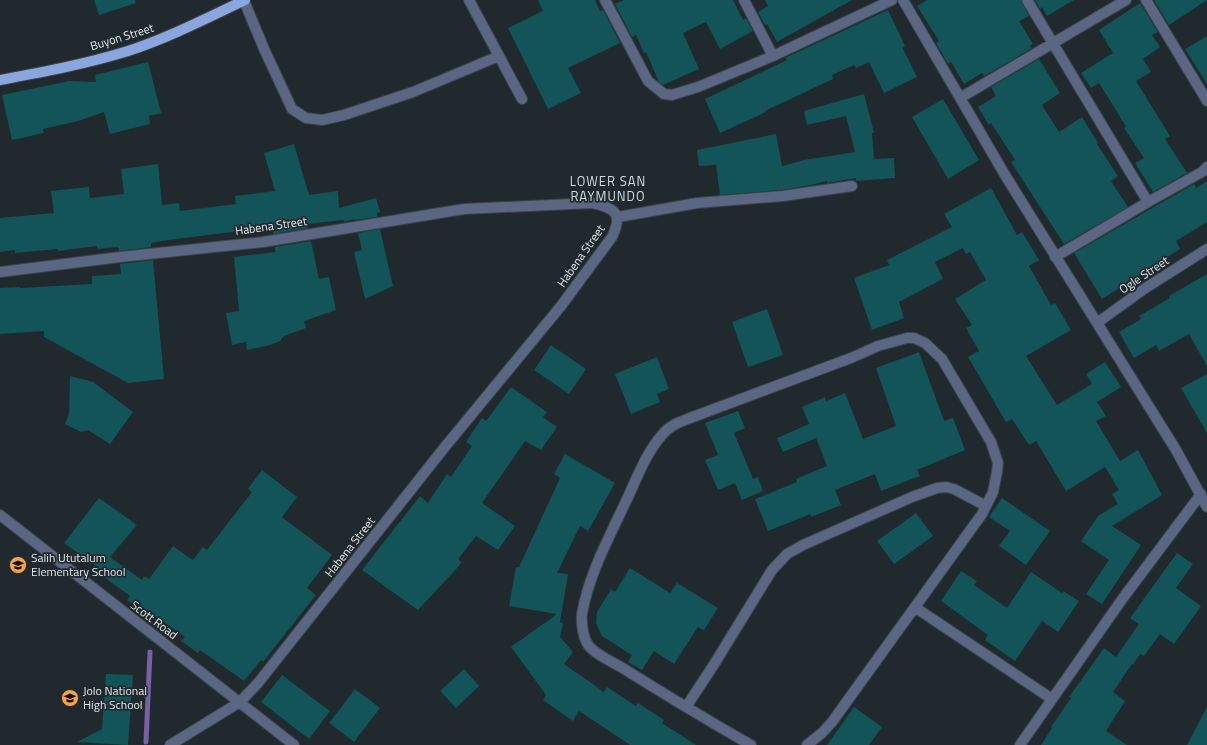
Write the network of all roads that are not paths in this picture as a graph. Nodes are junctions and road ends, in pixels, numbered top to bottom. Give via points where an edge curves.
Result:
1 (244, 0) edge
2 (469, 0) edge
3 (605, 0) edge
4 (744, 0) edge
5 (892, 0) edge
6 (903, 0) edge
7 (1027, 0) edge
8 (1126, 0) edge
9 (1146, 0) edge
10 (1053, 43) junction
11 (499, 56) junction
12 (773, 56) junction
13 (0, 80) edge
14 (960, 98) junction
15 (522, 99) dead end
16 (1207, 101) edge
17 (1207, 167) edge
18 (852, 186) dead end
19 (1148, 202) junction
20 (618, 217) junction
21 (1207, 250) edge
22 (1055, 257) junction
23 (0, 272) edge
24 (1097, 323) junction
25 (1200, 494) junction
26 (986, 506) junction
27 (1207, 507) edge
28 (0, 515) edge
29 (916, 608) junction
30 (1052, 699) junction
31 (240, 702) junction
32 (686, 707) junction
33 (170, 745) edge
34 (294, 745) edge
35 (751, 745) edge
36 (807, 745) edge
37 (1020, 745) edge

1 - 11 street via 292,109 306,118 322,120 344,115 413,92
1 - 13 main road, Buyon Street via 159,40 128,51 54,70
2 - 11 street
3 - 12 street via 648,81 664,94 672,95 698,87
4 - 12 street
5 - 12 street
6 - 14 street
7 - 10 street
8 - 10 street
9 - 16 street
10 - 14 street
10 - 19 street
11 - 15 street
14 - 22 street
17 - 19 street
18 - 20 street via 783,196 697,203
19 - 22 street
20 - 23 street, Habena Street via 614,210 592,203 464,209 263,242
20 - 31 street, Habena Street via 612,237 561,306
21 - 24 street, Ogle Street via 1144,289
22 - 24 street
24 - 25 street via 1176,450
25 - 27 street
25 - 30 street
26 - 29 street
26 - 32 street via 954,489 937,488 787,554 772,570
26 - 32 street via 993,492 998,463 991,442 942,358 925,343 914,338 878,346 753,393 668,429 656,442 639,474 590,580 582,622 587,645 593,650
28 - 31 street, Scott Road
29 - 30 street
29 - 36 street via 832,722
30 - 37 street
31 - 33 street, Habena Street
31 - 34 street, Scott Road
32 - 35 street

